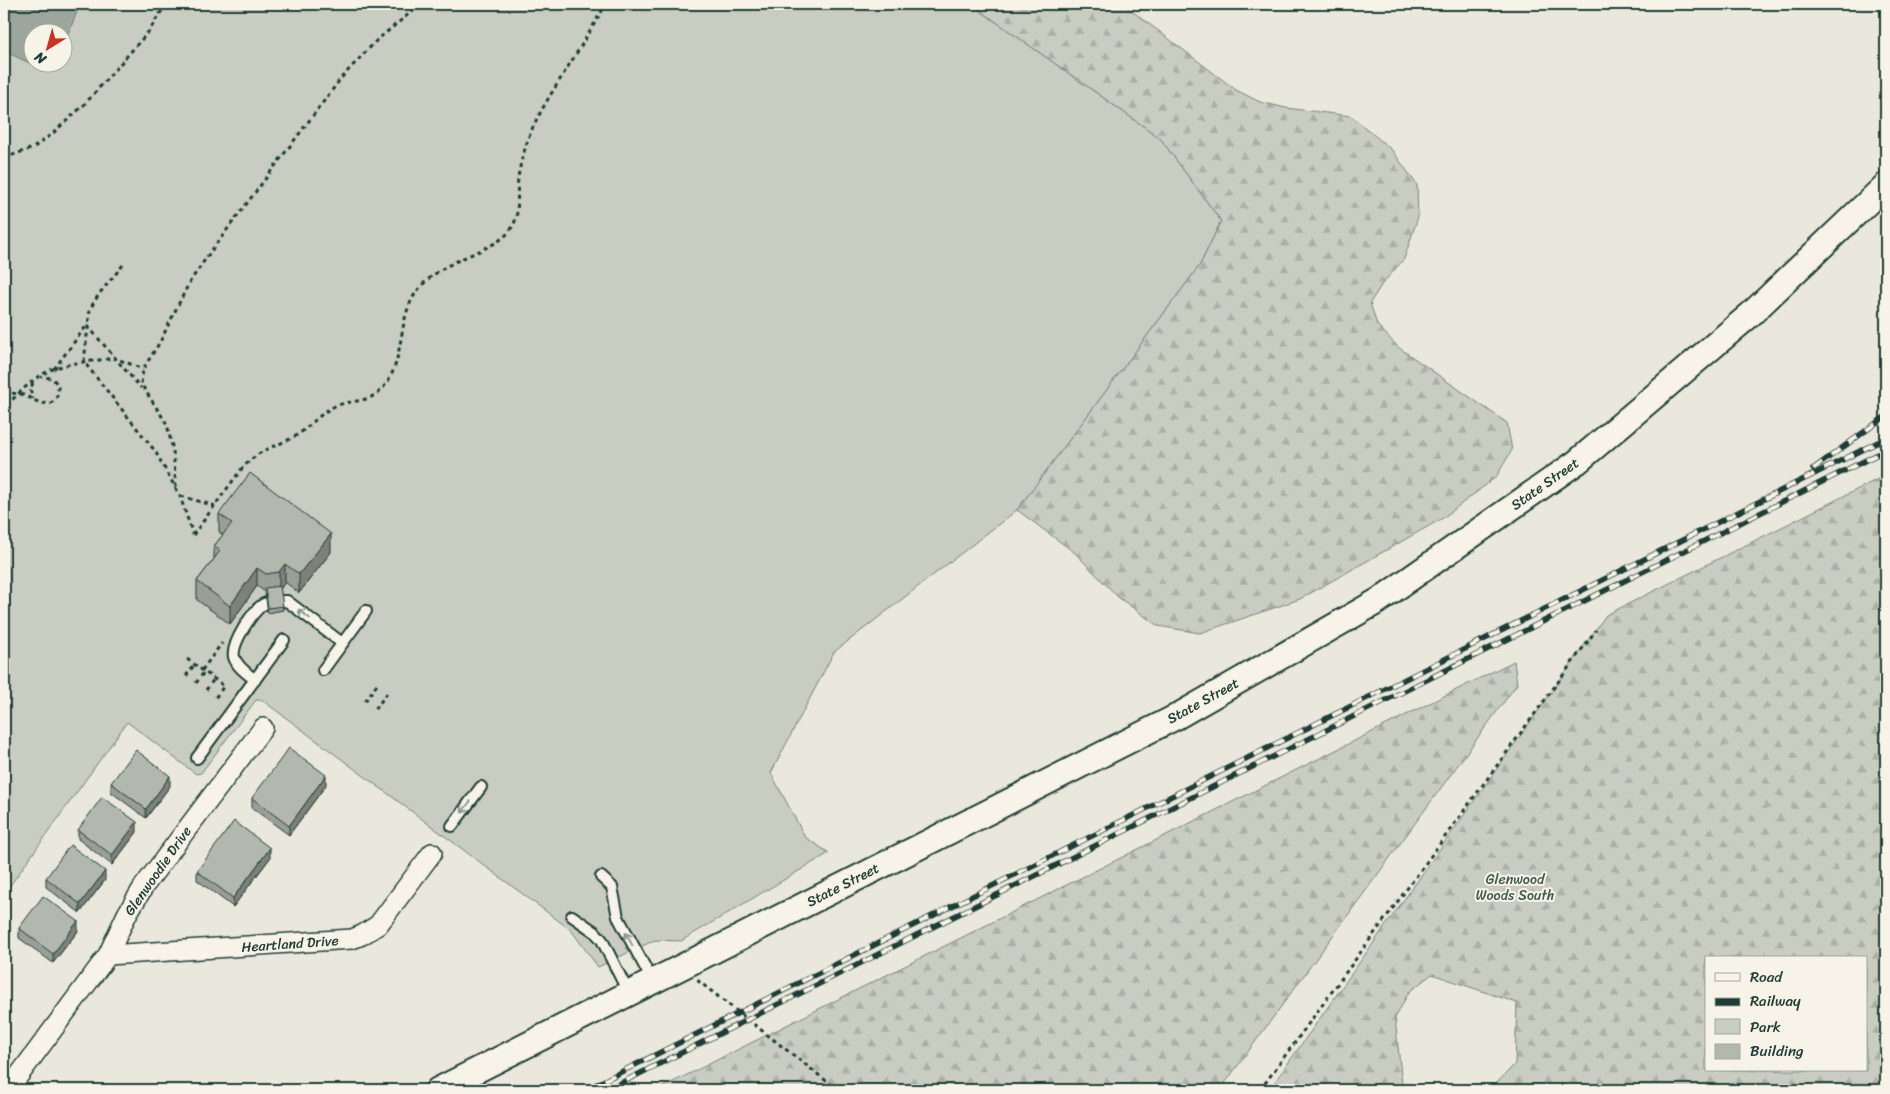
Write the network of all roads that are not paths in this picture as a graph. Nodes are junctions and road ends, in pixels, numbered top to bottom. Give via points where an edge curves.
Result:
1 (1886, 185) edge
2 (366, 611) dead end
3 (284, 640) dead end
4 (342, 643) junction
5 (323, 670) dead end
6 (254, 680) junction
7 (263, 728) dead end
8 (197, 758) dead end
9 (481, 787) dead end
10 (452, 826) dead end
11 (432, 853) dead end
12 (601, 877) dead end
13 (572, 916) dead end
14 (108, 955) junction
15 (652, 982) junction
16 (629, 994) junction
17 (8, 1090) edge
18 (438, 1090) edge

1 - 15 street, State Street via 1751,314 1578,462 1378,601 1176,717
2 - 4 lane
3 - 6 lane
4 - 5 lane
4 -> 6 lane via 287,602 264,604 238,636 233,648 236,662
6 - 8 lane
7 - 14 street, Glenwoodie Drive via 134,901
9 -> 10 lane
11 - 14 street, Heartland Drive via 378,925 357,937 342,941
15 -> 12 lane via 618,917 612,887
13 - 16 lane via 602,940
14 - 17 street, Glenwoodie Drive
15 - 16 street, State Street
16 - 18 street, State Street

